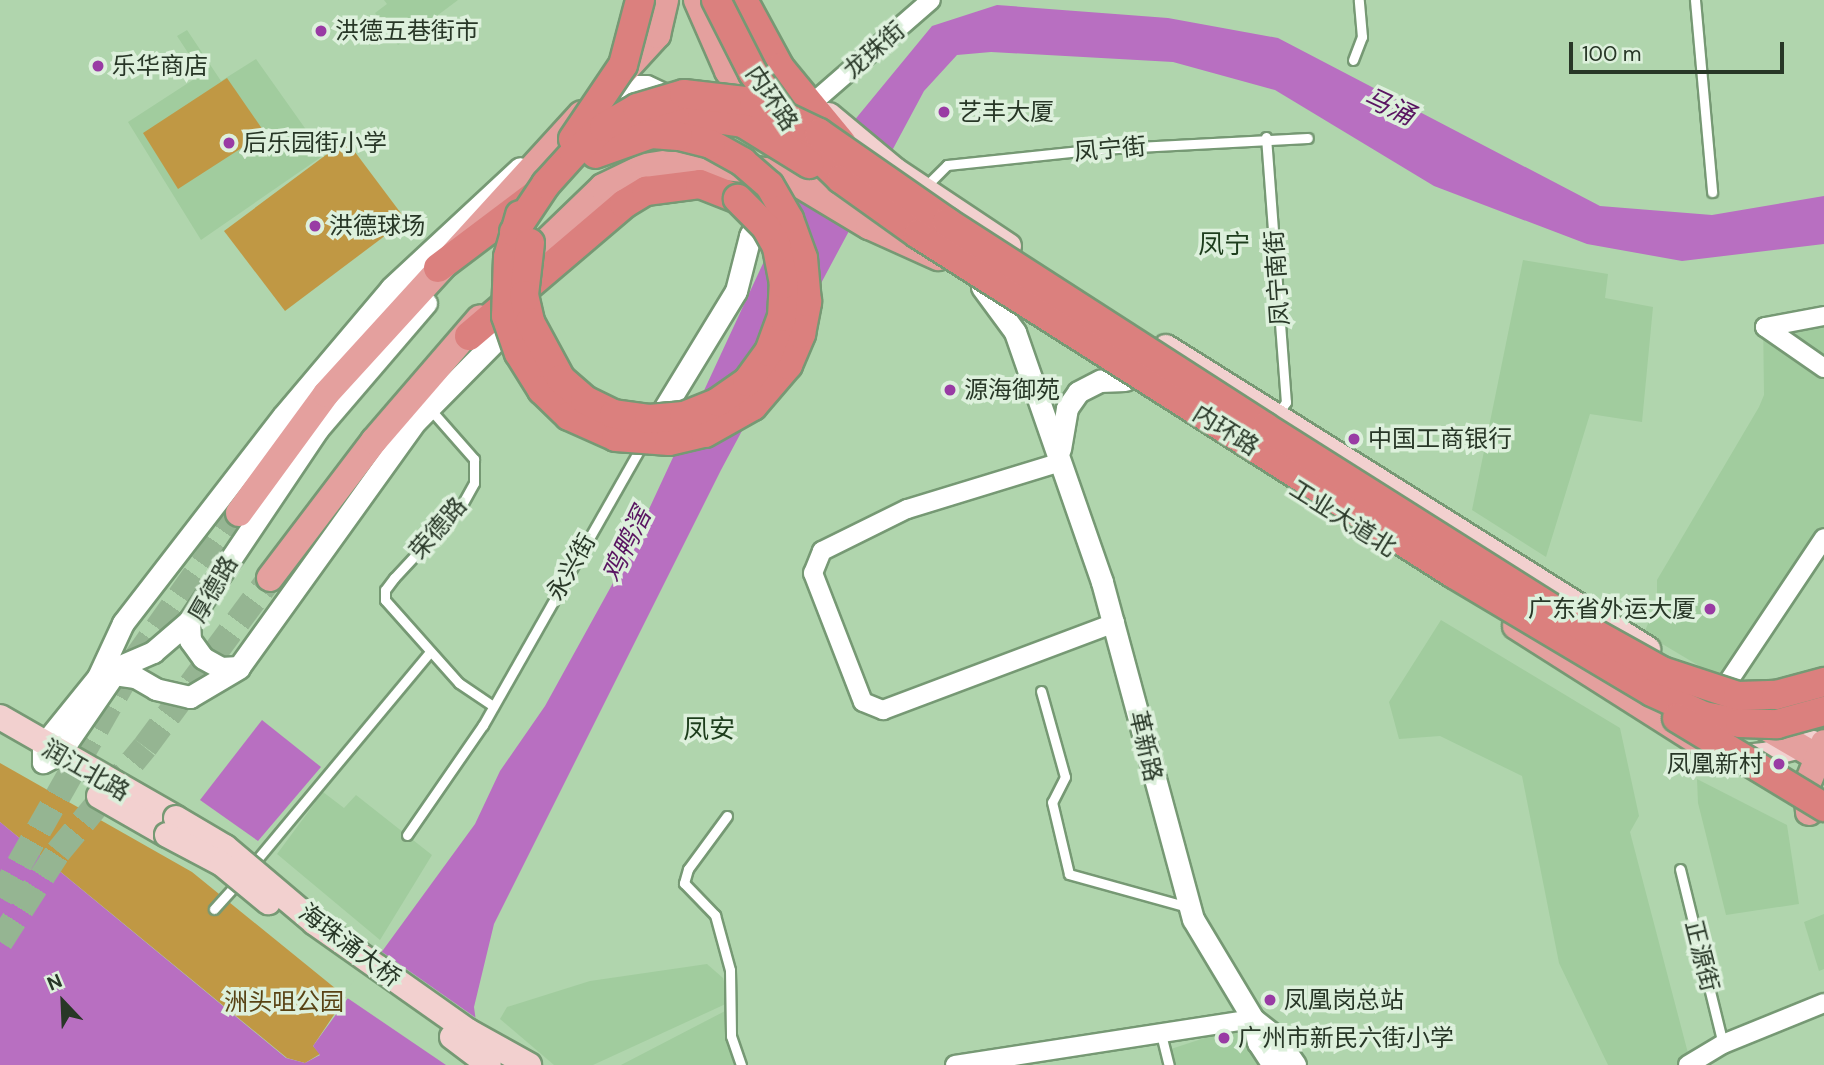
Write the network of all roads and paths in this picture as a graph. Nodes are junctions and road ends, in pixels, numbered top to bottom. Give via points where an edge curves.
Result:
1 (640, 0) edge
2 (665, 0) edge
3 (682, 0) edge
4 (697, 0) edge
5 (716, 0) edge
6 (732, 0) edge
7 (743, 0) edge
8 (755, 0) edge
9 (931, 0) edge
10 (1359, 0) edge
11 (1695, 0) edge
12 (716, 47) junction
13 (1353, 60) dead end
14 (595, 100) junction
15 (817, 100) junction
16 (563, 134) junction
17 (1266, 137) junction
18 (1308, 138) dead end
19 (819, 152) junction
20 (644, 167) junction
21 (923, 189) junction
22 (1712, 192) dead end
23 (876, 194) junction
24 (503, 230) junction
25 (579, 245) junction
26 (438, 268) junction
27 (982, 287) junction
28 (1824, 316) edge
29 (501, 335) junction
30 (469, 336) junction
31 (1824, 368) edge
32 (1131, 371) junction
33 (429, 408) junction
34 (650, 431) junction
35 (1267, 437) junction
36 (1061, 462) junction
37 (1334, 479) junction
38 (239, 513) tunnel mouth
39 (1824, 538) edge
40 (1454, 574) junction
41 (270, 578) tunnel mouth
42 (1565, 617) junction
43 (189, 621) junction
44 (1115, 623) junction
45 (1527, 633) junction
46 (429, 653) junction
47 (1608, 656) junction
48 (239, 667) junction
49 (98, 677) junction
50 (1824, 682) edge
51 (1041, 691) dead end
52 (1824, 691) edge
53 (1734, 693) junction
54 (492, 705) junction
55 (1824, 711) edge
56 (0, 717) edge
57 (1824, 726) edge
58 (0, 735) edge
59 (1802, 743) edge
60 (49, 754) junction
61 (1724, 757) junction
62 (1824, 786) edge
63 (1819, 814) edge
64 (727, 816) dead end
65 (172, 826) junction
66 (407, 835) dead end
67 (1680, 869) dead end
68 (1189, 908) junction
69 (215, 909) dead end
70 (1824, 1003) edge
71 (1253, 1020) junction
72 (1161, 1034) junction
73 (1723, 1044) junction
74 (1050, 1059) edge
75 (489, 1065) edge
76 (529, 1065) edge
77 (741, 1065) edge
78 (955, 1065) edge
79 (1169, 1065) edge
80 (1273, 1065) edge
81 (1295, 1065) edge
82 (1688, 1065) edge

1 - 24 highway, bridge via 624,65 588,122 544,172
2 - 14 main road via 662,23 645,52
3 - 12 main road
4 - 12 main road
5 - 23 highway, 内环路, bridge via 753,74 792,129 828,168
6 - 19 main road
7 - 23 highway, 内环路, bridge via 775,59
8 - 15 main road via 789,62
9 - 15 street, 龙珠街
10 - 13 lane via 1362,37
11 - 22 lane
12 - 19 main road via 761,121
14 - 16 main road
14 - 20 street via 619,88 647,85 672,95 684,106 695,131 687,145
15 - 19 main road
16 - 26 main road
16 - 49 street, 厚德路 via 476,206 367,314 132,611
17 - 18 lane, 凤宁街
17 - 21 lane, 凤宁街 via 947,164
17 - 35 lane, 凤宁南街 via 1286,402
19 - 20 main road via 728,164 676,162
19 - 23 main road, bridge
19 - 23 main road
19 - 34 street via 771,198 750,236 736,291
20 - 30 main road via 603,187 563,222 502,288
21 - 23 main road
21 - 35 main road
23 - 24 highway, bridge via 789,116 754,102 684,94 637,108 604,127
23 - 25 highway, bridge via 743,123 679,117 650,122 623,136 551,201 530,243 524,295 530,322 549,362 572,390 614,414 666,418 718,402 753,375 776,337 785,284 777,247 766,227 738,199 701,184 662,186 624,204
23 - 27 main road, 工业大道北 via 937,257
23 - 32 street
23 - 35 main road, 工业大道北
23 - 40 highway, 内环路, bridge
23 - 42 highway, 内环路, bridge
24 - 24 highway, bridge via 506,316 519,353 542,390 569,416 616,437 669,441 722,426 765,394 795,350 807,287 803,258 789,219 769,185 712,144 650,134 595,154
24 - 26 highway
24 - 43 street, 厚德路 via 318,429
25 - 29 highway
25 - 30 highway
26 - 38 main road via 326,394
27 - 32 main road, 工业大道北
27 - 36 street, 革新路 via 1015,332
28 - 31 street via 1765,327
29 - 33 street
29 - 34 street via 534,358 568,395 595,415
30 - 41 main road via 374,441
32 - 35 main road, 工业大道北
32 - 36 street via 1078,392 1062,427
33 - 46 lane, 荣德路 via 474,459 474,483 461,506 385,590 385,600
33 - 48 street
34 - 54 lane, 永兴街
35 - 37 main road, 工业大道北
35 - 37 main road, 工业大道北
36 - 44 street, 革新路
36 - 44 street via 907,509 822,551 813,573 863,702 883,710
37 - 45 main road, 工业大道北
37 - 47 street
37 - 53 main road
37 - 59 main road, 工业大道北
39 - 53 street
40 - 55 highway, 内环路, bridge via 1652,692 1704,716 1766,725
40 - 63 highway, bridge
42 - 50 highway, 内环路, bridge via 1672,676 1718,692 1776,695
42 - 62 highway, bridge via 1702,712
43 - 48 street, 厚德路 via 190,639 203,658 221,668
43 - 49 street via 153,652
44 - 68 street, 革新路
45 - 47 main road
45 - 61 main road, 工业大道北
46 - 54 lane via 459,683
46 - 69 lane
47 - 59 main road via 1702,709
48 - 60 street via 190,697 114,674
49 - 60 street, 厚德路
51 - 68 lane via 1065,778 1052,803 1069,874
52 - 53 main road via 1770,705
53 - 59 main road
54 - 66 lane, 永兴街 via 483,726
56 - 60 main road, 润江北路
57 - 59 main road
58 - 60 main road, 润江北路
59 - 61 main road via 1755,757
59 - 63 main road via 1806,792
60 - 65 main road, 润江北路
61 - 63 main road, 工业大道北
64 - 77 lane via 688,869 684,883 715,915 730,970 732,1036
65 - 75 main road, 海珠涌大桥, bridge via 336,957
65 - 76 main road, 海珠涌大桥, bridge via 226,847 315,923 468,1031
67 - 73 lane, 正源街
68 - 71 street, 革新路
70 - 73 street
71 - 72 street
71 - 80 street, 革新路 via 1258,1042
71 - 81 street, 革新路 via 1275,1036
72 - 74 street
72 - 79 lane
73 - 82 street
74 - 78 street

